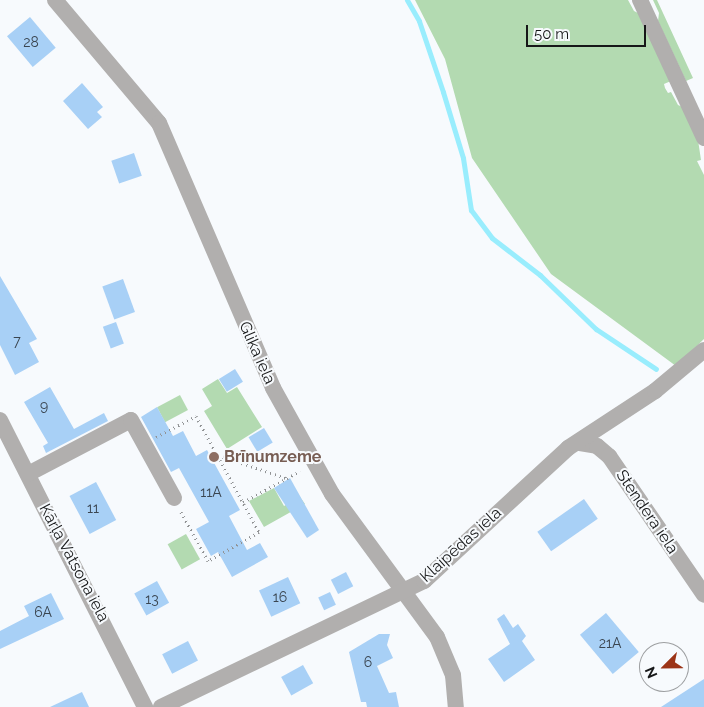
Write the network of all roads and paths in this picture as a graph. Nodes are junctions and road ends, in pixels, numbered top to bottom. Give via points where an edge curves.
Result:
1 (55, 0) edge
2 (640, 0) edge
3 (704, 138) edge
4 (704, 350) edge
5 (0, 420) edge
6 (144, 443) junction
7 (580, 443) junction
8 (217, 455) junction
9 (300, 471) dead end
10 (28, 474) junction
11 (286, 478) junction
12 (174, 498) joint
13 (243, 502) junction
14 (405, 591) junction
15 (704, 596) edge
16 (145, 707) edge
17 (160, 707) edge
18 (456, 707) edge

1 - 14 street, Glika iela via 159,123 255,351 301,443 332,494
2 - 3 street
4 - 7 street, Klaipēdas iela via 655,391 594,429
5 - 10 street, Kārļa Vatsona iela
6 - 8 path via 196,416
6 - 10 street via 131,420
6 - 12 street
7 - 14 street, Klaipēdas iela via 568,448 424,581
7 - 15 street, Stendera iela via 597,446 609,456
8 - 11 path
8 - 13 path
9 - 11 path
10 - 16 street, Kārļa Vatsona iela
11 - 13 path
12 - 13 path via 208,561 259,532
14 - 17 street, Klaipēdas iela
14 - 18 street, Glika iela via 448,656

